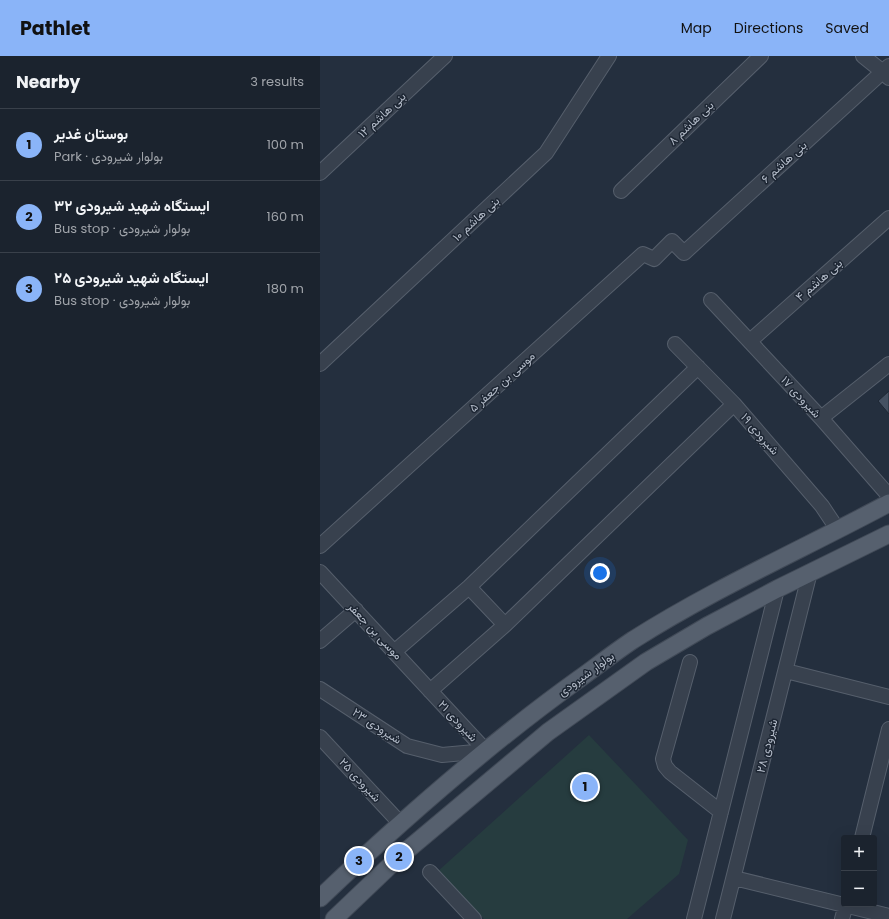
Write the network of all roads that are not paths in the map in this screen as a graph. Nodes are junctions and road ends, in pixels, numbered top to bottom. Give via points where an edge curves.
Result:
1 (445, 56) edge
2 (609, 56) edge
3 (761, 56) edge
4 (863, 56) edge
5 (887, 72) edge
6 (320, 173) edge
7 (621, 191) dead end
8 (889, 218) edge
9 (684, 253) joint
10 (711, 300) dead end
11 (750, 341) junction
12 (675, 344) dead end
13 (320, 364) edge
14 (889, 364) edge
15 (698, 367) junction
16 (734, 404) junction
17 (821, 418) junction
18 (889, 496) edge
19 (889, 503) edge
20 (838, 530) junction
21 (889, 534) edge
22 (320, 546) edge
23 (320, 572) edge
24 (810, 572) junction
25 (469, 587) junction
26 (777, 589) junction
27 (356, 610) junction
28 (505, 625) junction
29 (320, 641) edge
30 (394, 652) junction
31 (690, 662) dead end
32 (786, 671) junction
33 (320, 690) edge
34 (430, 691) junction
35 (889, 697) edge
36 (889, 729) edge
37 (320, 737) edge
38 (486, 751) junction
39 (721, 812) junction
40 (400, 823) junction
41 (863, 835) edge
42 (430, 872) dead end
43 (734, 878) junction
44 (320, 898) edge
45 (844, 910) edge
46 (889, 916) edge
47 (334, 919) edge
48 (474, 919) edge
49 (694, 919) edge
50 (723, 919) edge

1 - 6 street, بنی هاشم ۱۲
2 - 13 street, بنی هاشم ۱۰ via 546,153
3 - 7 street, بنی هاشم ۸
4 - 5 street
5 - 9 street, بنی هاشم ۶
8 - 11 street, بنی هاشم ۴
9 - 22 street, موسی بن جعفر ۵ via 672,241 654,259 643,254
10 - 11 street, شیرودی ۱۷
11 - 17 street, شیرودی ۱۷
12 - 15 street, شیرودی ۱۹
14 - 17 street
15 - 16 street, شیرودی ۱۹
15 - 25 street
16 - 20 street, شیرودی ۱۹ via 822,506
16 - 28 street
17 - 18 street, شیرودی ۱۷
19 - 20 main road, بولوار شیرودی
20 - 38 main road, بولوار شیرودی via 694,603 632,641 533,712
21 - 24 main road
23 - 27 street, موسی بن جعفر
24 - 26 main road
24 - 32 street, شیرودی ۲۸
25 - 28 street
25 - 30 street
26 - 39 street
26 - 47 main road via 646,662 548,732 399,857
27 - 29 street
27 - 30 street, موسی بن جعفر
28 - 34 street
30 - 34 street, موسی بن جعفر
31 - 39 street via 663,759 670,772
32 - 35 street
32 - 43 street, شیرودی ۲۸
33 - 38 street, شیرودی ۲۳ via 407,746 442,754
34 - 38 street, شیرودی ۲۱
36 - 41 street
37 - 40 street, شیرودی ۲۵
38 - 40 main road, بولوار شیرودی
39 - 49 street
40 - 44 main road, بولوار شیرودی
42 - 48 street
43 - 45 street
43 - 50 street, شیرودی ۲۸
45 - 46 street

